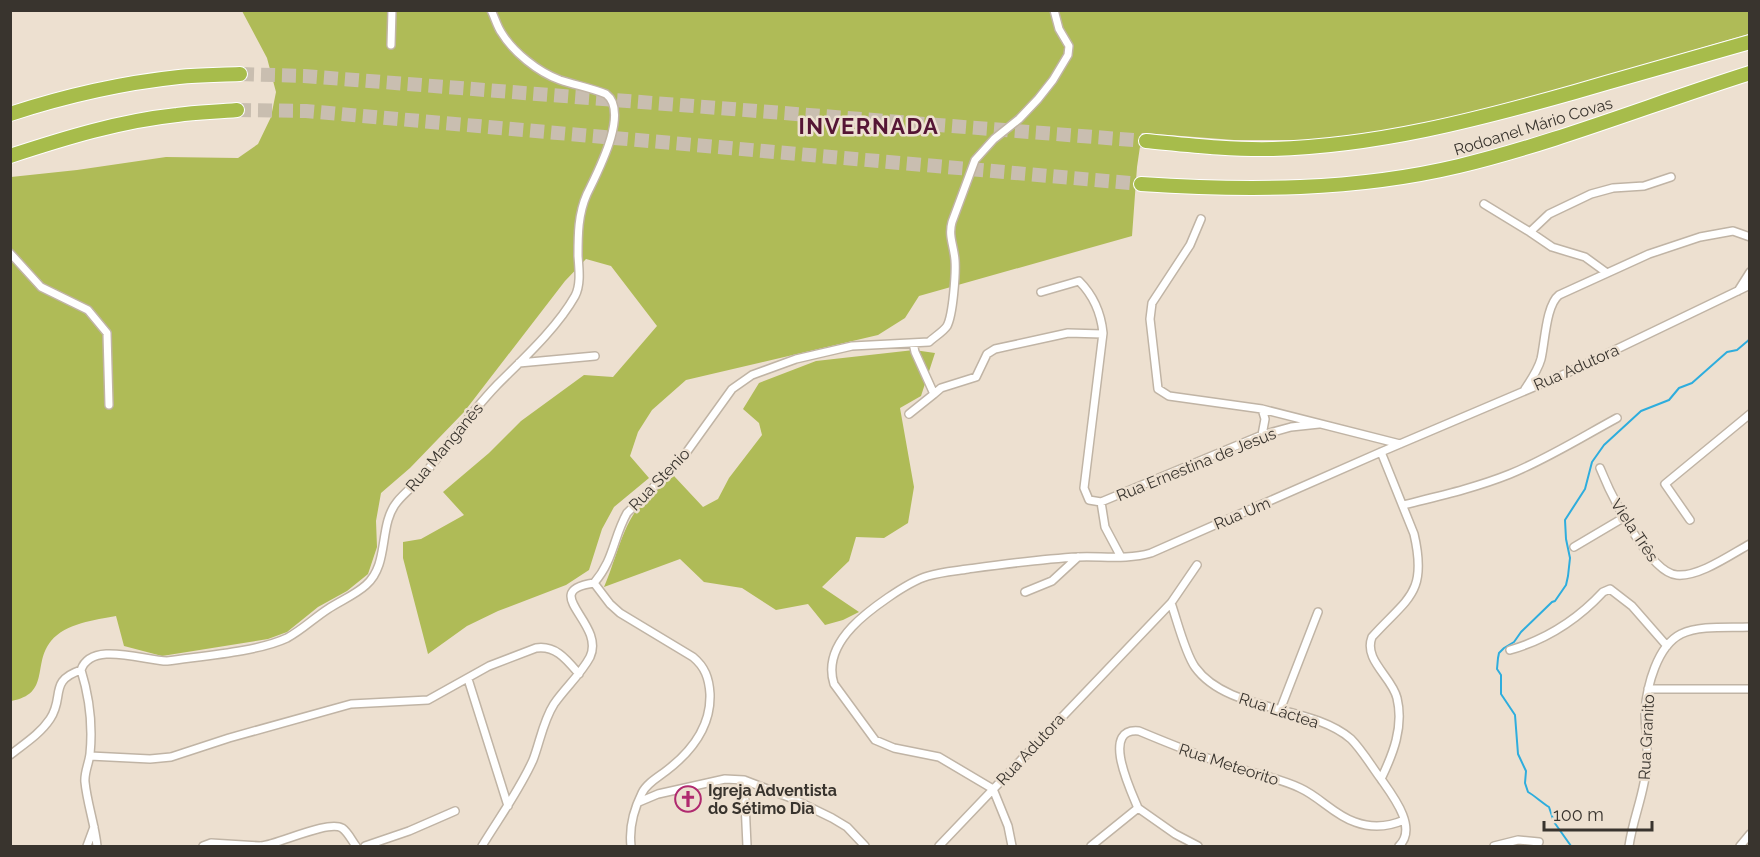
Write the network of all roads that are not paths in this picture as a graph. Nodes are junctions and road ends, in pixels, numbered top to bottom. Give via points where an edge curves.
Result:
1 (392, 10) edge
2 (491, 10) edge
3 (1054, 10) edge
4 (1749, 42) edge
5 (391, 45) dead end
6 (1749, 73) edge
7 (240, 74) tunnel mouth
8 (237, 110) tunnel mouth
9 (10, 114) edge
10 (1146, 141) tunnel mouth
11 (10, 156) edge
12 (1671, 177) dead end
13 (1141, 184) tunnel mouth
14 (1484, 204) dead end
15 (1201, 219) dead end
16 (1530, 232) junction
17 (1749, 237) edge
18 (10, 253) edge
19 (1749, 272) edge
20 (1607, 273) junction
21 (1749, 285) edge
22 (1738, 291) junction
23 (1041, 292) dead end
24 (1102, 334) junction
25 (913, 343) junction
26 (595, 356) dead end
27 (519, 363) junction
28 (1525, 390) junction
29 (934, 394) junction
30 (108, 405) dead end
31 (1263, 409) junction
32 (909, 414) dead end
33 (1749, 414) edge
34 (1617, 418) dead end
35 (1318, 424) junction
36 (1262, 435) junction
37 (1400, 444) junction
38 (1381, 452) junction
39 (1600, 468) dead end
40 (1101, 502) junction
41 (1403, 505) junction
42 (1623, 518) junction
43 (1690, 520) dead end
44 (1749, 544) edge
45 (1574, 547) dead end
46 (1078, 557) junction
47 (1121, 557) junction
48 (1019, 562) joint
49 (1197, 565) dead end
50 (594, 583) junction
51 (1025, 592) dead end
52 (1171, 603) junction
53 (1318, 612) dead end
54 (1749, 627) edge
55 (1667, 646) junction
56 (1510, 650) dead end
57 (81, 670) junction
58 (579, 674) junction
59 (468, 679) junction
60 (1648, 689) junction
61 (1749, 689) edge
62 (1280, 710) junction
63 (10, 755) edge
64 (90, 756) junction
65 (1381, 779) junction
66 (744, 780) junction
67 (993, 789) junction
68 (639, 802) junction
69 (508, 806) junction
70 (1138, 808) junction
71 (455, 811) dead end
72 (1404, 820) junction
73 (95, 824) junction
74 (1749, 834) edge
75 (1539, 842) dead end
76 (87, 846) edge
77 (97, 846) edge
78 (203, 846) edge
79 (261, 846) edge
80 (356, 846) edge
81 (365, 846) edge
82 (482, 846) edge
83 (631, 846) edge
84 (747, 846) edge
85 (865, 846) edge
86 (939, 846) edge
87 (1012, 846) edge
88 (1091, 846) edge
89 (1198, 846) edge
90 (1399, 846) edge
91 (1494, 846) edge
92 (1629, 846) edge
93 (1740, 846) edge

1 - 5 street
2 - 27 street, Rua Manganês via 501,33 545,73 606,94 612,98 615,113 606,156 582,208 575,296
3 - 25 street via 1069,46 1068,55 1038,99 975,160 950,232 955,258 947,325 929,342
4 - 10 highway, Rodoanel Mário Covas via 1445,127 1304,147 1233,148
6 - 13 highway, Rodoanel Mário Covas via 1514,152 1456,167 1306,187
7 - 9 highway via 180,77 114,87
8 - 11 highway via 117,125
12 - 16 street via 1644,186 1591,194 1549,214
14 - 16 street
15 - 31 street via 1190,245 1152,303 1150,319 1158,389 1169,396
16 - 20 street via 1552,247 1585,257
17 - 20 street via 1733,231 1700,237
18 - 30 street via 41,287 88,310 107,333
19 - 22 street
20 - 28 street via 1556,298 1548,316 1540,361
21 - 22 street, Rua Adutora
22 - 28 street, Rua Adutora
23 - 24 street, Rua Ernestina de Jesus via 1079,281 1093,299 1101,318
24 - 29 street via 1068,333 995,349 987,354 976,377
24 - 40 street, Rua Ernestina de Jesus via 1084,488 1089,500
25 - 29 street
25 - 50 street, Rua Stenio via 852,346 796,358 753,375 732,389 681,460 627,513 610,560
26 - 27 street
27 - 57 street, Rua Manganês via 397,501 387,523 380,559 372,578 361,589 275,642 167,661 104,654 86,662
28 - 37 street, Rua Adutora
29 - 32 street
31 - 35 street
31 - 36 street
33 - 43 street via 1665,484
34 - 41 street via 1510,474
35 - 36 street, Rua Ernestina de Jesus
35 - 37 street
36 - 40 street, Rua Ernestina de Jesus
37 - 38 street, Rua Um
38 - 41 street
38 - 47 street, Rua Um via 1150,553
39 - 42 street, Viela Três
40 - 47 street via 1105,527
41 - 65 street via 1418,549 1416,585 1410,598 1369,644 1373,658 1394,689 1399,719 1397,740
42 - 44 street, Viela Três via 1668,573 1692,574
42 - 45 street
46 - 47 street, Rua Um
46 - 48 street, Rua Um
46 - 51 street via 1052,581
48 - 67 street, Rua Adutora via 939,573 913,582 861,618 844,636 832,664 834,684 875,740 939,757
49 - 52 street, Rua Adutora
50 - 58 street, Rua Stenio via 579,585 571,595 592,639 591,656
50 - 68 street via 620,613 701,664 709,684 710,711 702,731 685,754 642,791
52 - 62 street, Rua Láctea via 1191,660 1203,676 1232,694
52 - 67 street, Rua Adutora
53 - 62 street
54 - 55 street via 1692,631
55 - 56 street via 1636,611 1610,590 1549,636
55 - 60 street, Rua Granito via 1653,670
57 - 63 street, Rua Manganês via 63,680 49,721
57 - 64 street via 92,721
58 - 59 street via 562,655 544,647 501,660
58 - 69 street, Rua Stenio via 553,705 533,758
59 - 64 street via 428,700 351,704 171,757
59 - 69 street
60 - 61 street
60 - 92 street, Rua Granito via 1648,759
62 - 65 street, Rua Láctea via 1333,728 1351,740
64 - 73 street via 85,780
65 - 72 street, Rua Láctea
66 - 68 street via 725,779
66 - 84 street
66 - 85 street via 832,818
67 - 86 street
67 - 87 street
68 - 83 street via 631,824
69 - 82 street, Rua Stenio
70 - 72 street, Rua Meteorito via 1120,751 1121,738 1132,730 1301,788 1356,823 1391,826
70 - 88 street
70 - 89 street
71 - 81 street
72 - 90 street via 1405,838
73 - 76 street
73 - 77 street
74 - 93 street
75 - 91 street via 1518,840
78 - 79 street
79 - 80 street via 335,826 346,831

